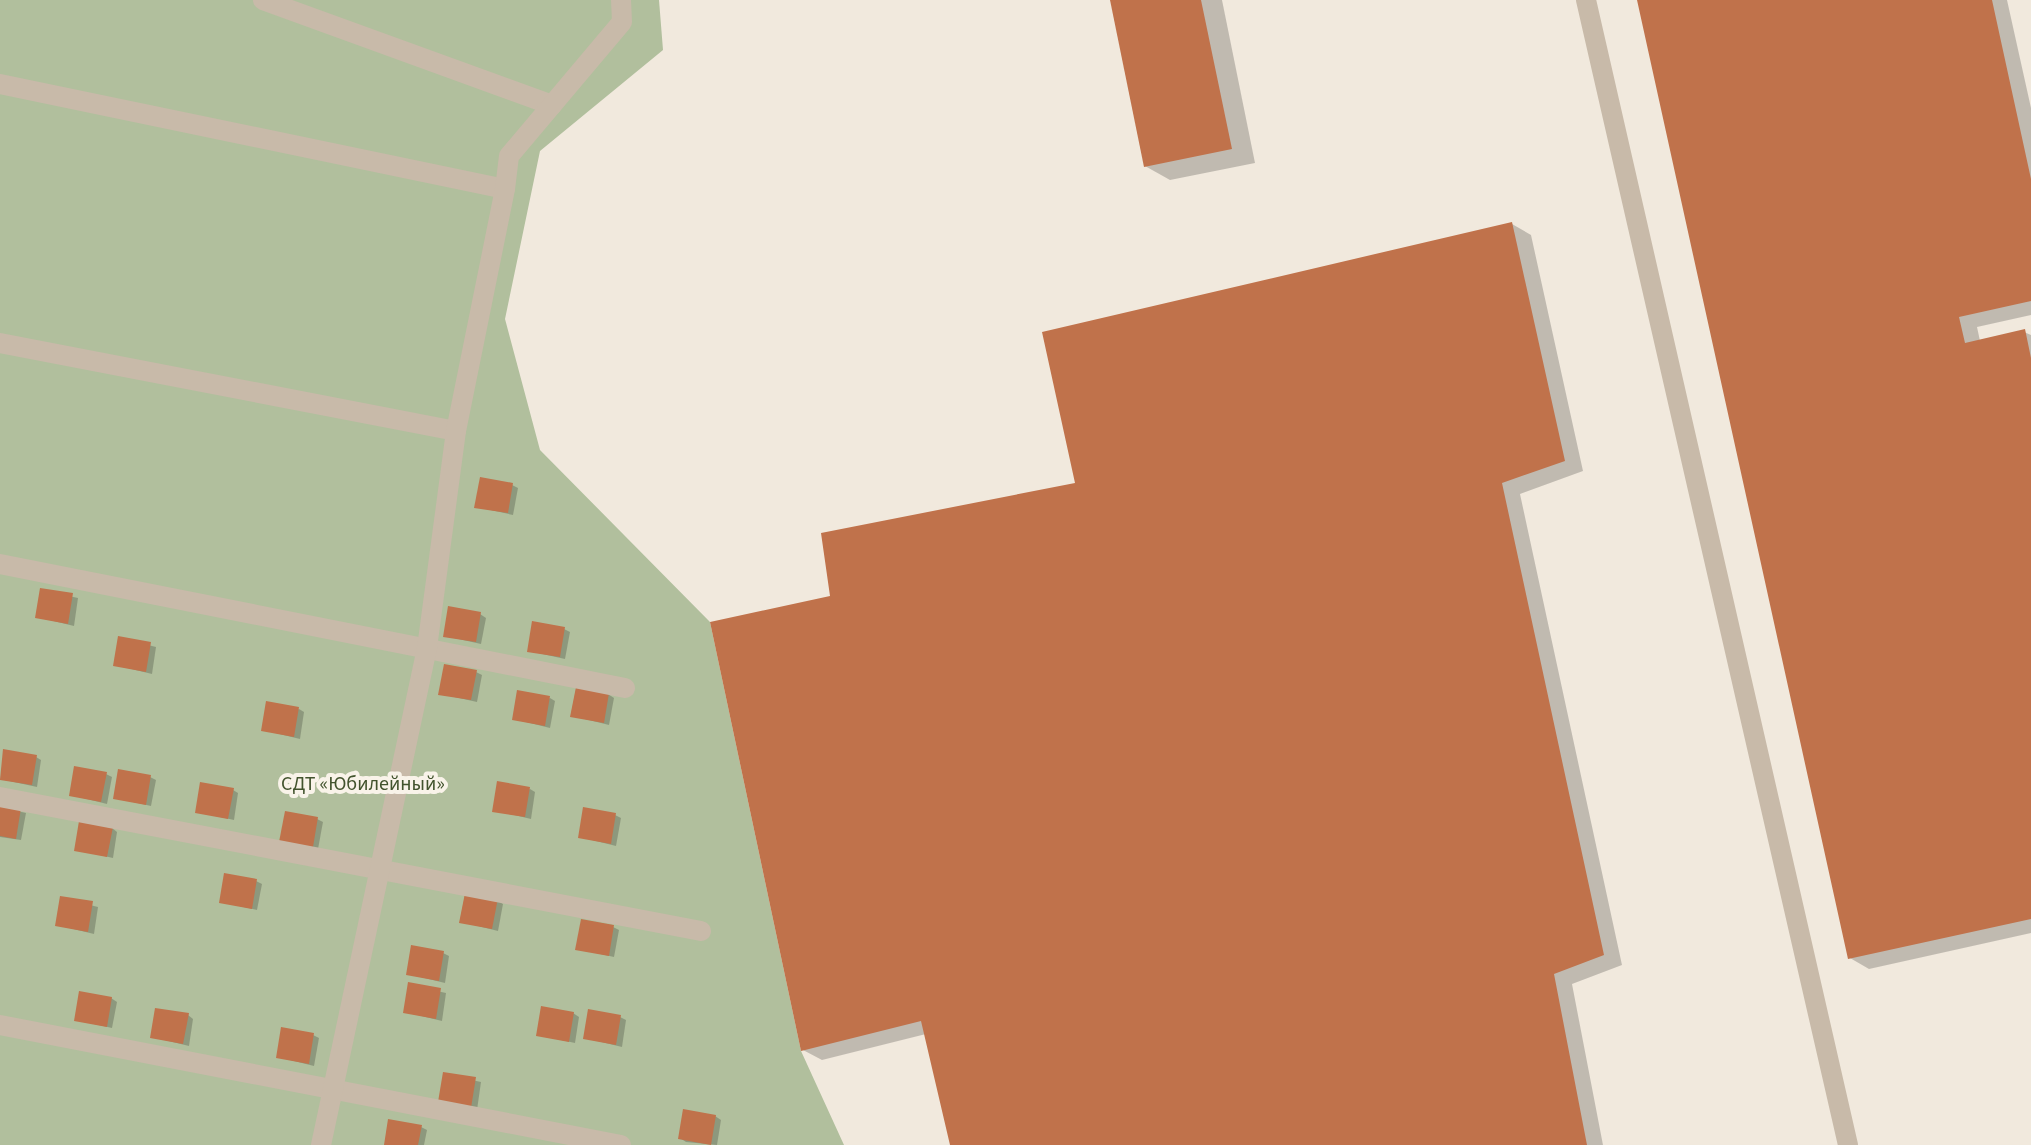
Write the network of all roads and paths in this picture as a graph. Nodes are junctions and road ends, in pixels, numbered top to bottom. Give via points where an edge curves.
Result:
1 (263, 0) edge
2 (621, 0) edge
3 (1586, 0) edge
4 (0, 84) edge
5 (552, 105) junction
6 (505, 189) junction
7 (0, 343) edge
8 (456, 431) junction
9 (0, 564) edge
10 (427, 648) junction
11 (625, 688) dead end
12 (0, 797) edge
13 (378, 870) junction
14 (701, 931) dead end
15 (0, 1025) edge
16 (332, 1090) junction
17 (321, 1145) edge
18 (621, 1145) edge
19 (1848, 1145) edge

1 - 5 street
2 - 5 street via 622,22
3 - 19 street
4 - 6 street
5 - 6 street via 509,156
6 - 8 street
7 - 8 street
8 - 10 street
9 - 10 street
10 - 11 street
10 - 13 street
12 - 13 street
13 - 14 street
13 - 16 street
15 - 16 street
16 - 17 street
16 - 18 street

